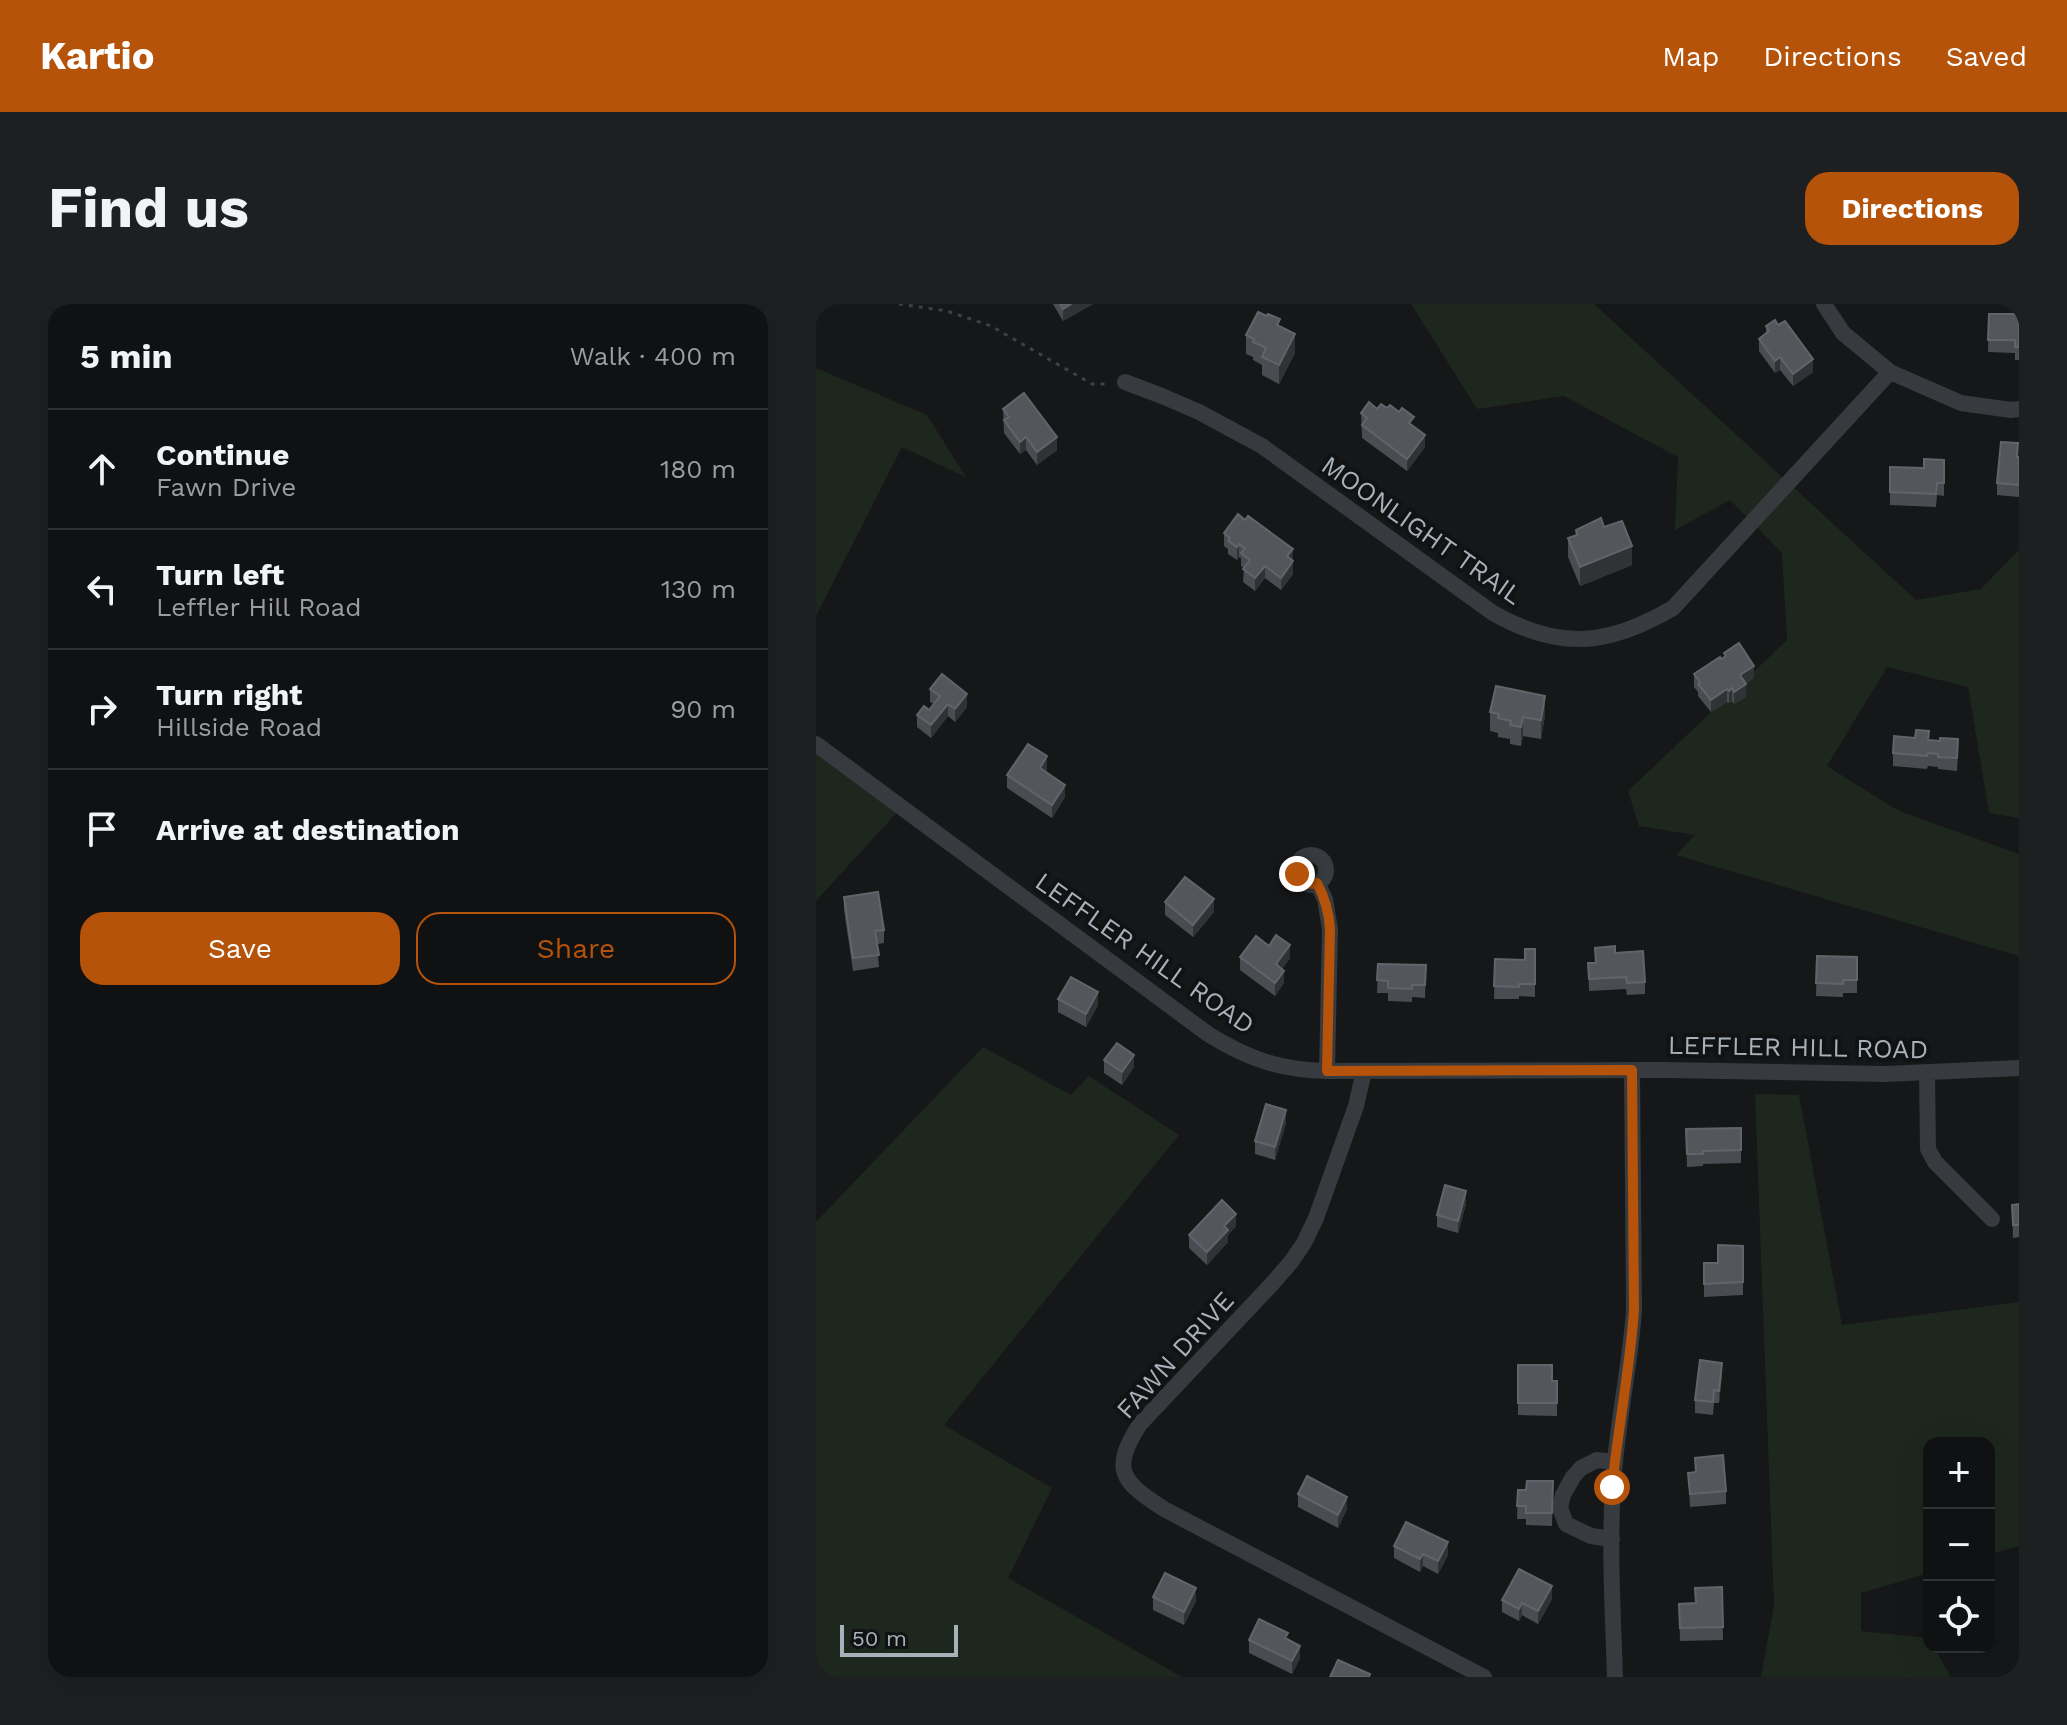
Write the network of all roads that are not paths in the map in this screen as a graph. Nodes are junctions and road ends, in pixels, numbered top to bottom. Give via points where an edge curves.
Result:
1 (1824, 304) edge
2 (1890, 372) junction
3 (1125, 382) road end
4 (2019, 409) edge
5 (816, 744) edge
6 (1317, 883) dead end
7 (2019, 1068) edge
8 (1632, 1070) junction
9 (1327, 1071) junction
10 (1364, 1071) junction
11 (1927, 1073) junction
12 (1992, 1219) dead end
13 (1615, 1462) junction
14 (1612, 1539) junction
15 (1484, 1677) edge
16 (1615, 1677) edge

1 - 2 street via 1843,333
2 - 3 street, MOONLIGHT TRAIL via 1673,608 1620,633 1580,639 1541,635 1493,613 1262,446 1199,412
2 - 4 street via 1961,403
5 - 9 street, LEFFLER HILL ROAD via 1208,1034 1280,1067
6 - 9 street via 1330,929
7 - 11 street, LEFFLER HILL ROAD
8 - 10 street, LEFFLER HILL ROAD
8 - 11 street, LEFFLER HILL ROAD
8 - 13 street via 1634,1310
9 - 10 street, LEFFLER HILL ROAD
10 - 15 street, FAWN DRIVE via 1304,1243 1140,1424 1122,1471 1130,1484 1164,1509
11 - 12 street via 1928,1149
13 - 14 street
13 - 14 street via 1597,1460 1581,1468 1560,1508 1566,1524
14 - 16 street

